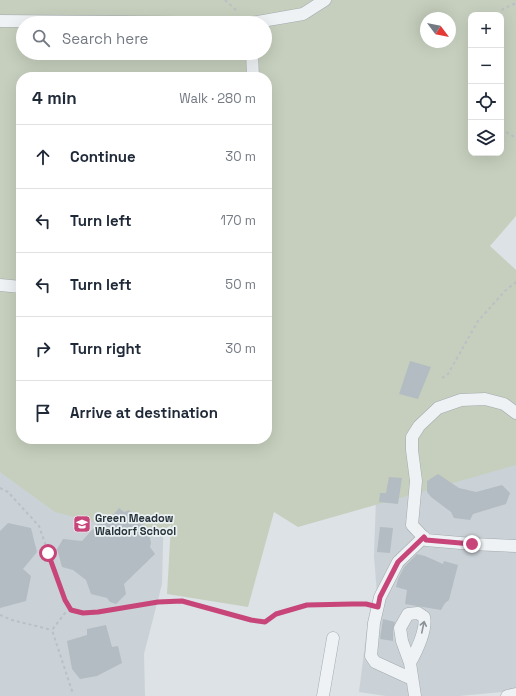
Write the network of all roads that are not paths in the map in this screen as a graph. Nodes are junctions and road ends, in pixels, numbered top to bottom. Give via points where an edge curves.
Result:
1 (325, 0) edge
2 (272, 19) edge
3 (0, 21) edge
4 (16, 21) edge
5 (252, 60) edge
6 (253, 72) edge
7 (0, 285) edge
8 (16, 287) edge
9 (516, 413) edge
10 (424, 537) junction
11 (516, 546) edge
12 (333, 638) dead end
13 (410, 663) dead end
14 (412, 679) junction
15 (516, 694) edge
16 (323, 696) edge
17 (415, 696) edge
18 (507, 696) edge

1 - 2 street via 303,14
3 - 4 street
5 - 6 street
7 - 8 street
9 - 10 street via 504,404 485,399 462,400 438,408 419,426 412,437 416,481 412,525
10 - 11 street via 426,540
10 - 14 street via 398,562 380,597 374,623 371,656 375,662
12 - 16 street
13 - 14 street
14 - 17 street
15 - 18 street

